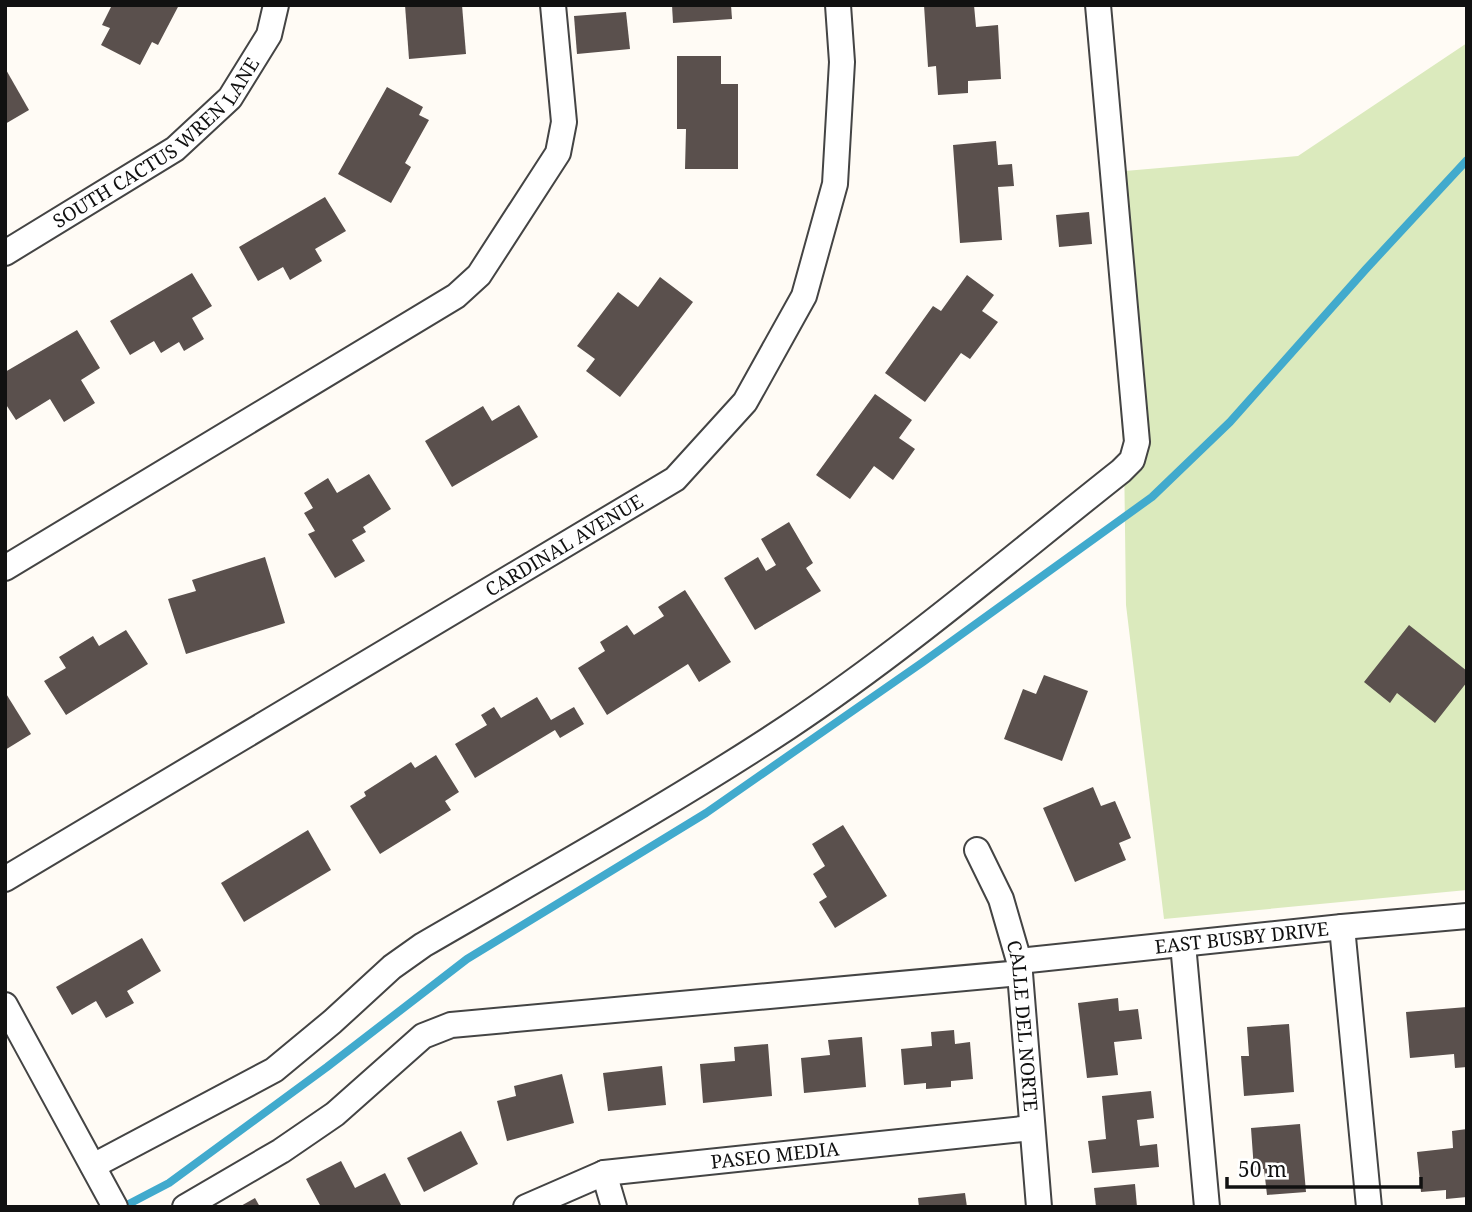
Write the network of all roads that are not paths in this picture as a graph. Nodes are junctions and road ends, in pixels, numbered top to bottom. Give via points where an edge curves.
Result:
1 (276, 5) edge
2 (554, 5) edge
3 (838, 5) edge
4 (1098, 5) edge
5 (5, 253) edge
6 (5, 569) edge
7 (977, 850) dead end
8 (5, 879) edge
9 (1467, 916) edge
10 (1342, 927) junction
11 (1183, 944) junction
12 (1019, 967) junction
13 (5, 1004) edge
14 (1032, 1128) junction
15 (93, 1166) junction
16 (604, 1173) junction
17 (115, 1207) edge
18 (185, 1207) edge
19 (526, 1207) edge
20 (614, 1207) edge
21 (1039, 1207) edge
22 (1207, 1207) edge
23 (1369, 1207) edge

1 - 5 street, SOUTH CACTUS WREN LANE via 270,35 230,98 175,149
2 - 6 street via 564,122 558,153 480,275 444,303
3 - 8 street, CARDINAL AVENUE via 842,62 835,184 804,296 745,402 675,479
4 - 15 street via 1137,442 1132,460 910,639 788,727 423,945 391,967 274,1070
7 - 12 street, CALLE DEL NORTE via 1000,899
9 - 10 street, EAST BUSBY DRIVE
10 - 11 street, EAST BUSBY DRIVE
10 - 23 street
11 - 12 street, EAST BUSBY DRIVE
11 - 22 street
12 - 14 street, CALLE DEL NORTE
12 - 18 street, EAST BUSBY DRIVE via 451,1024 423,1036 335,1114 292,1144
13 - 15 street
14 - 16 street, PASEO MEDIA
14 - 21 street, CALLE DEL NORTE
15 - 17 street
16 - 19 street, PASEO MEDIA
16 - 20 street

